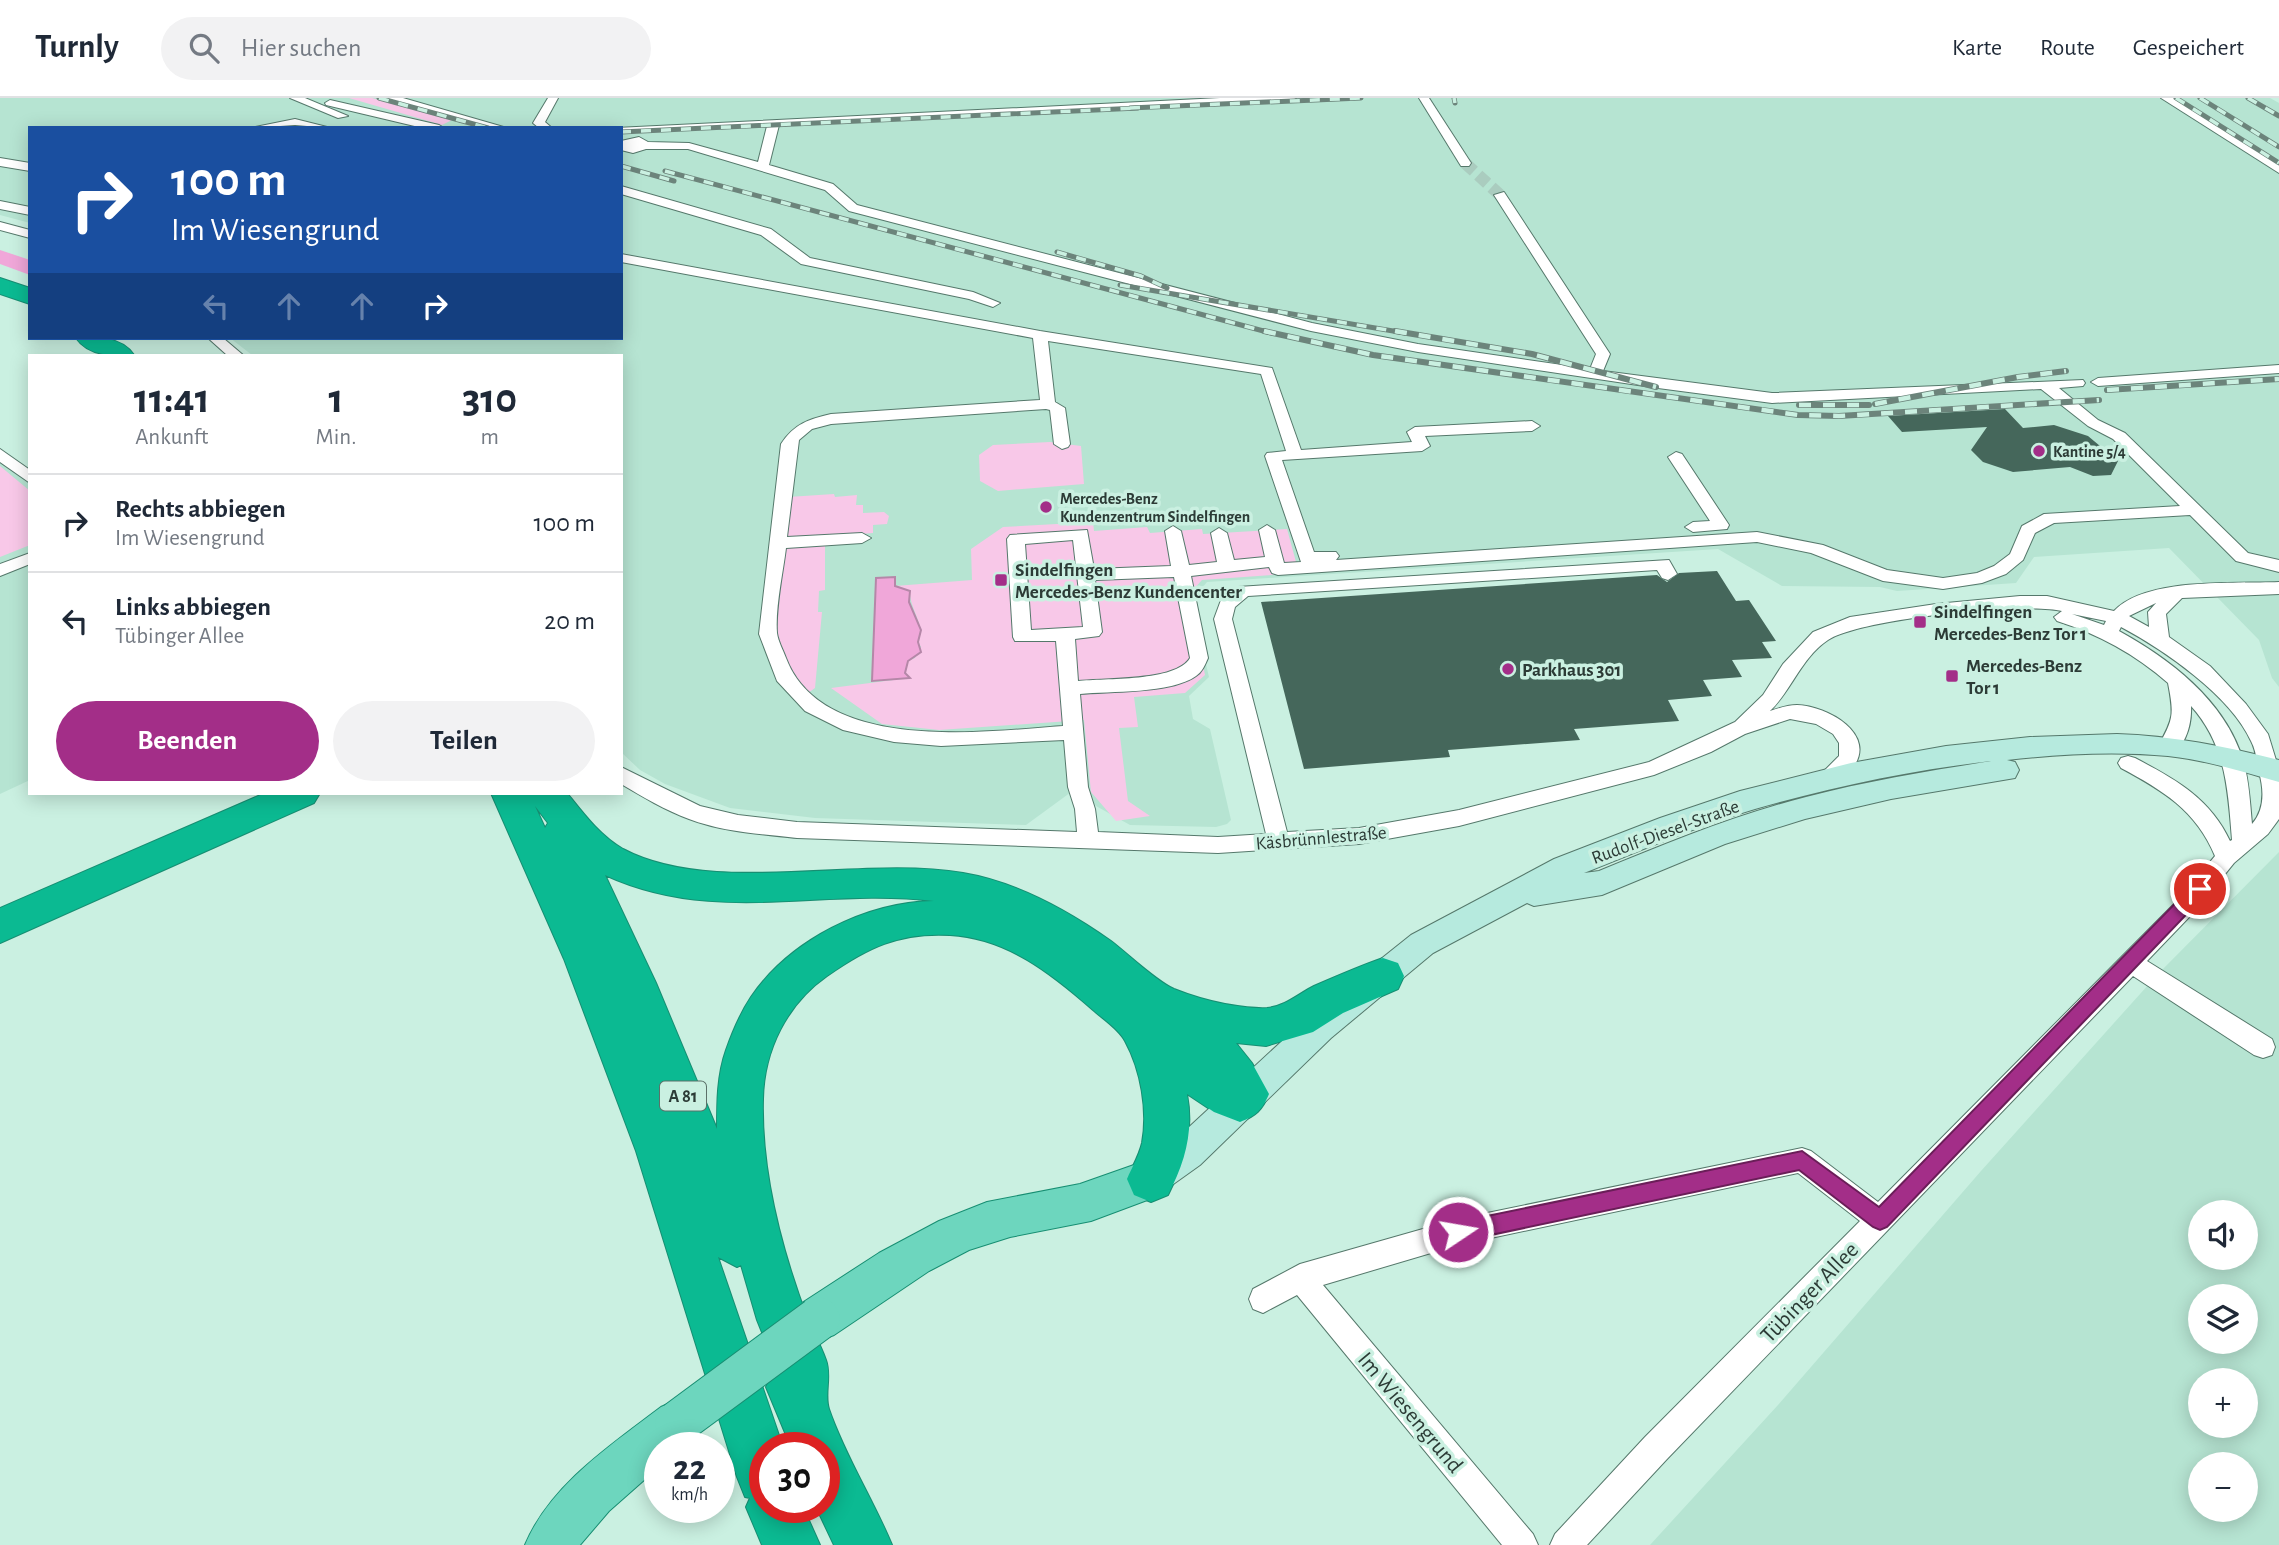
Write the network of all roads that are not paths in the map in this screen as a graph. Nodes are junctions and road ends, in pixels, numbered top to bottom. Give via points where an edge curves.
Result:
1 (295, 98) edge
2 (391, 98) edge
3 (553, 98) edge
4 (961, 98) edge
5 (1291, 98) edge
6 (1424, 98) edge
7 (2166, 98) edge
8 (330, 103) dead end
9 (962, 112) junction
10 (774, 123) junction
11 (450, 124) edge
12 (268, 126) edge
13 (316, 126) edge
14 (382, 126) edge
15 (476, 126) edge
16 (544, 126) edge
17 (628, 144) edge
18 (0, 162) edge
19 (1465, 163) tunnel mouth
20 (28, 167) edge
21 (763, 167) junction
22 (2279, 169) edge
23 (623, 191) edge
24 (1500, 195) tunnel mouth
25 (0, 205) edge
26 (28, 211) edge
27 (0, 226) edge
28 (28, 233) edge
29 (623, 258) edge
30 (0, 285) edge
31 (28, 296) edge
32 (0, 297) edge
33 (993, 303) dead end
34 (28, 308) edge
35 (1040, 335) junction
36 (93, 340) edge
37 (123, 340) edge
38 (217, 340) edge
39 (119, 354) edge
40 (148, 354) edge
41 (235, 354) edge
42 (2279, 369) edge
43 (1595, 373) junction
44 (2098, 382) dead end
45 (2078, 383) dead end
46 (2044, 384) junction
47 (1048, 404) junction
48 (1532, 426) dead end
49 (1062, 444) dead end
50 (0, 454) edge
51 (1295, 455) junction
52 (1676, 457) dead end
53 (28, 476) edge
54 (2192, 510) junction
55 (1267, 530) dead end
56 (1173, 531) dead end
57 (1219, 533) dead end
58 (862, 538) dead end
59 (776, 543) junction
60 (28, 559) edge
61 (1275, 561) junction
62 (1227, 566) junction
63 (2279, 566) edge
64 (0, 570) edge
65 (1182, 571) junction
66 (1668, 574) dead end
67 (1085, 575) junction
68 (2279, 588) edge
69 (2176, 594) junction
70 (2113, 626) junction
71 (1065, 634) junction
72 (2160, 640) junction
73 (2135, 650) junction
74 (2177, 681) junction
75 (1071, 688) junction
76 (1742, 727) junction
77 (1074, 732) junction
78 (2168, 746) junction
79 (2128, 763) junction
80 (2234, 767) junction
81 (2276, 772) edge
82 (623, 775) edge
83 (1825, 780) junction
84 (257, 795) edge
85 (296, 795) edge
86 (524, 798) edge
87 (1088, 838) junction
88 (1279, 842) junction
89 (2243, 842) junction
90 (2226, 857) junction
91 (1496, 904) junction
92 (0, 905) edge
93 (0, 926) edge
94 (2132, 963) junction
95 (1383, 976) junction
96 (1147, 1013) junction
97 (2263, 1047) dead end
98 (1243, 1098) junction
99 (1151, 1179) junction
100 (1880, 1220) junction
101 (1300, 1278) junction
102 (1263, 1299) dead end
103 (810, 1428) edge
104 (750, 1432) edge
105 (840, 1495) edge
106 (781, 1523) edge
107 (550, 1545) edge
108 (791, 1545) edge
109 (863, 1545) edge
110 (1522, 1545) edge
111 (1566, 1545) edge

1 - 14 street
2 - 11 street
3 - 16 street via 540,123
4 - 9 street
5 - 9 street
6 - 19 street
7 - 22 street
8 - 11 street
9 - 10 street
10 - 17 street
10 - 21 street
11 - 15 street
12 - 13 street via 295,122
17 - 21 street via 689,146
18 - 20 street
21 - 43 street via 829,187 853,208 1311,327 1418,348
23 - 33 street via 766,232 806,261
24 - 43 street via 1603,354
25 - 26 street
27 - 28 street
29 - 35 street
30 - 31 highway
32 - 34 highway
35 - 47 street
35 - 51 street via 1267,371
36 - 39 highway
37 - 40 highway
38 - 41 street
42 - 44 street
43 - 46 street via 1772,398
45 - 46 street
46 - 54 street via 2119,436
47 - 49 street via 1057,408
47 - 59 street via 806,424 789,444
48 - 51 street via 1415,432 1422,446
50 - 53 street
51 - 52 street via 1273,456 1307,558 1721,525
54 - 61 street via 2050,518 2028,530 2017,558 1968,583 1915,582 1793,542 1757,537 1278,569
54 - 63 street via 2242,557
55 - 61 street
56 - 65 street
57 - 62 street
58 - 59 street
59 - 77 street via 768,634 771,653 793,691 810,704 872,731 927,740
60 - 64 street
61 - 62 street
62 - 65 street
65 - 67 street
65 - 75 street via 1199,658 1191,670 1173,678
66 - 88 street via 1663,564 1398,588 1244,591 1227,604 1223,619
67 - 71 street via 1093,632
67 - 71 street via 1081,534 1017,539 1022,637
68 - 69 street
69 - 70 street via 2146,598 2126,608
69 - 72 street via 2157,612
70 - 72 street, Käsbrünnlestraße
70 - 73 street, Käsbrünnlestraße
70 - 76 street, Käsbrünnlestraße via 2051,614 1969,608 1850,623 1820,636 1770,700
71 - 75 street
72 - 73 street
72 - 81 street, Käsbrünnlestraße via 2203,671 2253,726
73 - 74 street, Käsbrünnlestraße
74 - 78 street via 2181,728
74 - 80 street, Käsbrünnlestraße via 2213,718
75 - 77 street
76 - 83 street via 1797,712 1826,720 1840,729 1850,750 1847,760
76 - 88 street, Käsbrünnlestraße via 1654,768 1459,818 1359,836
77 - 87 street
78 - 80 main road, Rudolf-Diesel-Straße
78 - 83 main road, Rudolf-Diesel-Straße via 2030,747 1935,758
79 - 80 main road, Rudolf-Diesel-Straße
79 - 90 street via 2189,797 2217,833
79 - 91 main road, Rudolf-Diesel-Straße via 1978,773 1848,797 1715,836 1602,883 1547,890
80 - 81 main road, Rudolf-Diesel-Straße
80 - 89 street, Käsbrünnlestraße
81 - 89 street, Tübinger Allee via 2270,814
82 - 87 street, Käsbrünnlestraße via 695,813 738,823 797,830
83 - 91 main road, Rudolf-Diesel-Straße via 1671,826 1565,868
84 - 92 highway
85 - 93 highway
86 - 96 highway via 569,824 607,858 662,879 742,887 905,883 986,894 1057,926
86 - 103 highway, A 81 via 589,881 671,1066
86 - 104 highway, A 81 via 659,1151
87 - 88 street, Käsbrünnlestraße via 1206,844
89 - 90 street, Tübinger Allee
90 - 94 street, Tübinger Allee
91 - 95 main road, Rudolf-Diesel-Straße via 1422,944
94 - 97 street
94 - 100 street, Tübinger Allee
95 - 96 highway via 1298,1019 1266,1027
95 - 98 main road, Rudolf-Diesel-Straße
96 - 98 highway via 1208,1084
96 - 99 highway via 1167,1116 1162,1157
96 - 103 highway via 1028,939 966,919 925,919 874,928 831,949 788,982 757,1027 749,1049 737,1125 760,1245 802,1368
98 - 99 main road, Rudolf-Diesel-Straße via 1187,1153
99 - 107 main road, bridge via 1118,1193 974,1227 912,1256 677,1423 597,1487
100 - 101 street via 1802,1160 1458,1232
100 - 111 street, Tübinger Allee
101 - 102 street
101 - 110 street, Im Wiesengrund
105 - 109 highway
106 - 108 highway

